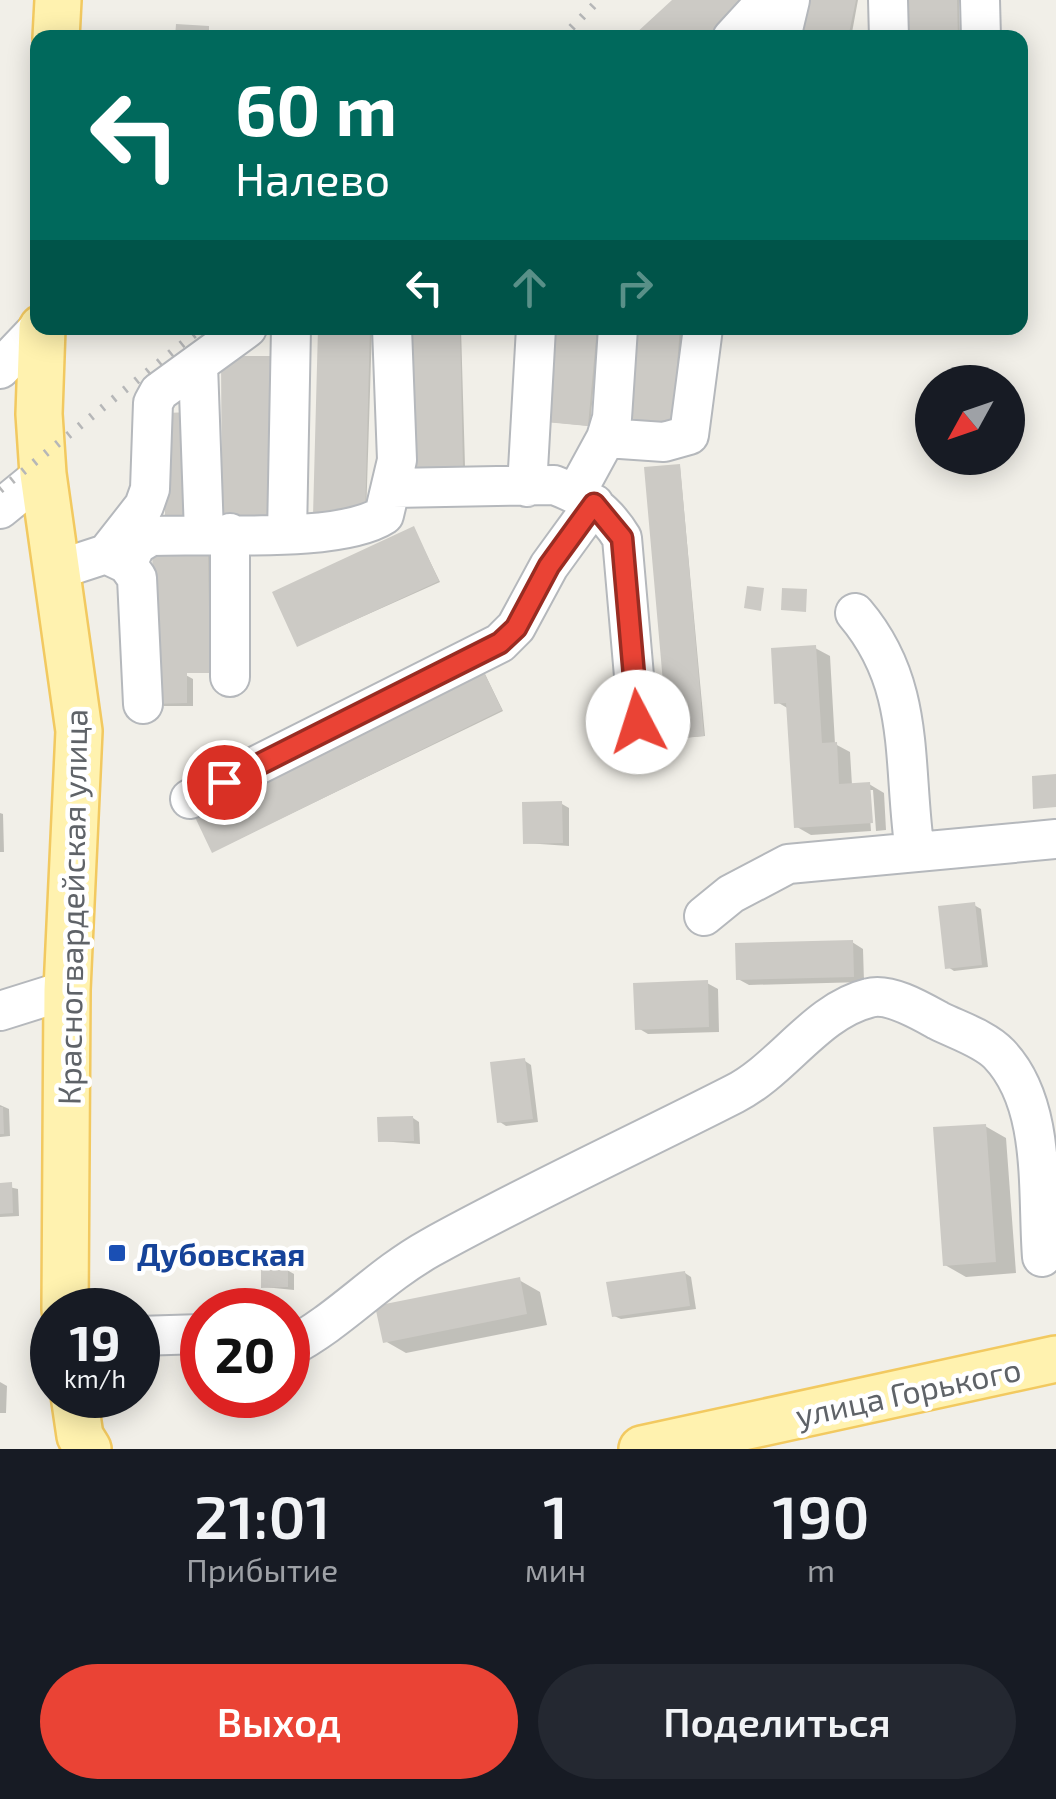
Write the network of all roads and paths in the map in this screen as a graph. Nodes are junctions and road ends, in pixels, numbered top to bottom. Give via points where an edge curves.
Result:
1 (58, 0) edge
2 (767, 0) edge
3 (790, 0) edge
4 (888, 0) edge
5 (980, 0) edge
6 (56, 30) edge
7 (739, 30) edge
8 (784, 30) edge
9 (889, 30) edge
10 (981, 30) edge
11 (33, 335) edge
12 (40, 335) edge
13 (238, 335) edge
14 (291, 335) edge
15 (392, 335) edge
16 (536, 335) edge
17 (618, 335) edge
18 (702, 335) edge
19 (198, 365) junction
20 (0, 368) edge
21 (606, 438) junction
22 (43, 474) junction
23 (527, 487) junction
24 (393, 488) junction
25 (585, 498) junction
26 (0, 509) edge
27 (217, 533) junction
28 (287, 534) junction
29 (117, 559) junction
30 (54, 571) junction
31 (855, 613) dead end
32 (230, 677) dead end
33 (144, 704) dead end
34 (638, 722) dead end
35 (190, 799) dead end
36 (1056, 839) edge
37 (915, 852) junction
38 (704, 916) dead end
39 (67, 990) junction
40 (0, 1011) edge
41 (1042, 1257) dead end
42 (65, 1288) edge
43 (310, 1337) edge
44 (1056, 1360) edge
45 (642, 1449) edge

1 - 6 main road
2 - 7 lane
3 - 8 lane
4 - 9 lane
5 - 10 lane
11 - 20 lane
12 - 22 main road, Красногвардейская улица
13 - 19 lane
14 - 28 lane
15 - 24 lane
16 - 23 lane
17 - 21 lane
18 - 21 lane via 689,435 664,442
19 - 27 lane
19 - 29 lane via 153,403 150,490
21 - 25 lane
22 - 26 lane
22 - 30 main road, Красногвардейская улица
23 - 24 lane
23 - 25 lane via 554,485
24 - 28 lane via 384,515 369,525
25 - 34 lane via 622,538
25 - 35 lane via 516,628 500,643
27 - 28 lane
27 - 29 lane via 151,536
27 - 32 lane
29 - 30 lane
29 - 33 lane via 138,578
30 - 39 main road, Красногвардейская улица via 79,730
31 - 37 lane via 878,639 894,674
36 - 37 lane
37 - 38 lane via 788,864
39 - 40 lane
39 - 42 main road, Красногвардейская улица
41 - 43 lane via 1030,1108 1019,1082 997,1052 914,1007 872,996 842,1009 738,1092 626,1144 390,1272
44 - 45 main road, улица Горького

